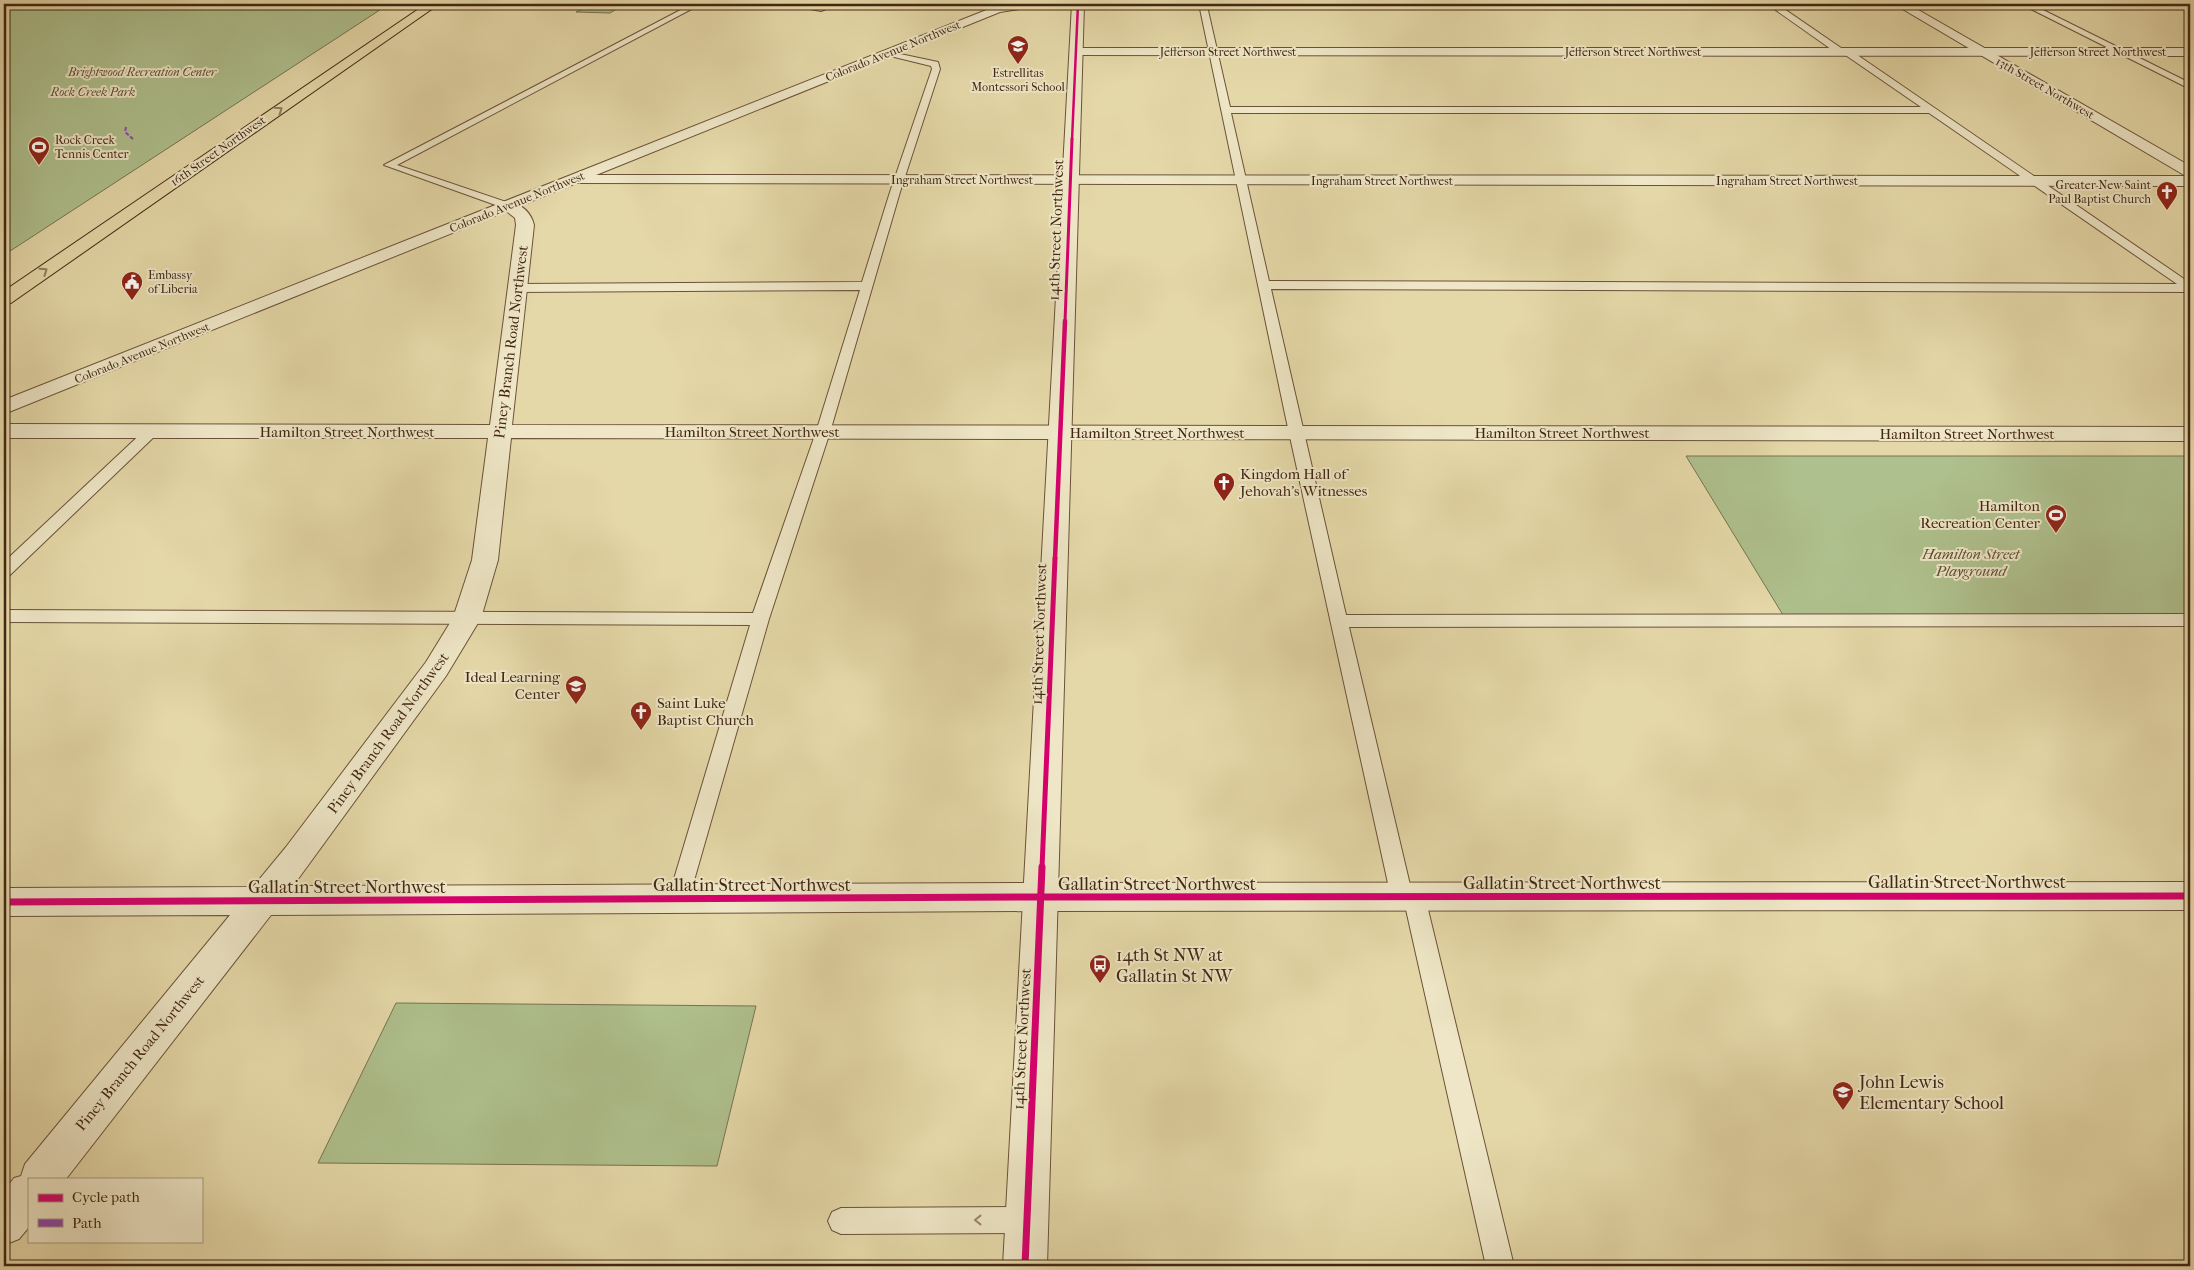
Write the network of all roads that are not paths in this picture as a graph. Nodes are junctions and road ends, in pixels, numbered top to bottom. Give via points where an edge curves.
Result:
1 (409, 4) edge
2 (433, 4) edge
3 (697, 4) edge
4 (788, 4) edge
5 (835, 4) edge
6 (1033, 4) edge
7 (1078, 4) edge
8 (1203, 4) edge
9 (1773, 4) edge
10 (1900, 4) edge
11 (2026, 4) edge
12 (2190, 4) edge
13 (1076, 52) junction
14 (1212, 52) junction
15 (1844, 52) junction
16 (1984, 52) junction
17 (2123, 52) junction
18 (2190, 52) edge
19 (889, 53) junction
20 (2190, 86) edge
21 (1225, 110) junction
22 (1932, 110) junction
23 (239, 119) dead end
24 (2190, 172) edge
25 (574, 180) junction
26 (898, 180) junction
27 (1071, 180) junction
28 (1241, 180) junction
29 (2034, 181) junction
30 (2190, 181) edge
31 (508, 206) junction
32 (1264, 285) junction
33 (866, 286) junction
34 (517, 288) junction
35 (2190, 288) edge
36 (4, 299) edge
37 (4, 408) edge
38 (4, 431) edge
39 (152, 431) junction
40 (500, 432) junction
41 (823, 432) junction
42 (1060, 432) junction
43 (1297, 433) junction
44 (2190, 434) edge
45 (4, 571) edge
46 (4, 616) edge
47 (466, 618) junction
48 (760, 620) junction
49 (2190, 620) edge
50 (1339, 621) junction
51 (2190, 896) edge
52 (1041, 898) junction
53 (1408, 898) junction
54 (679, 899) junction
55 (262, 901) junction
56 (4, 902) edge
57 (41, 1178) edge
58 (28, 1194) edge
59 (1027, 1220) junction
60 (841, 1221) dead end
61 (4, 1224) edge
62 (1025, 1266) edge
63 (1500, 1266) edge

1 - 23 main road, 16th Street Northwest
36 -> 2 main road, 16th Street Northwest
3 - 31 lane via 389,166
4 - 5 lane via 820,9
6 - 19 street, Colorado Avenue Northwest via 998,9
7 - 13 street, 14th Street Northwest
8 - 9 lane
8 - 14 lane
9 - 15 lane
10 - 16 street, 13th Street Northwest
11 - 12 lane
11 - 17 lane
13 - 14 street, Jefferson Street Northwest
13 - 27 street, 14th Street Northwest
14 - 15 street, Jefferson Street Northwest
14 - 21 lane
15 - 16 street, Jefferson Street Northwest
15 - 22 lane
16 - 17 street, Jefferson Street Northwest
16 - 24 street, 13th Street Northwest
17 - 18 street, Jefferson Street Northwest
17 - 20 lane
19 - 25 street, Colorado Avenue Northwest
19 - 26 lane via 935,64 936,69
21 - 22 lane
21 - 28 lane
22 - 29 lane
25 - 26 street, Ingraham Street Northwest
25 - 31 street, Colorado Avenue Northwest
26 - 27 street, Ingraham Street Northwest
26 - 33 lane
27 - 28 street, Ingraham Street Northwest
27 - 42 street, 14th Street Northwest
28 - 29 street, Ingraham Street Northwest
28 - 32 lane
29 - 30 street, Ingraham Street Northwest
29 - 35 lane
31 - 34 street, Piney Branch Road Northwest via 519,212 524,220
31 - 37 street, Colorado Avenue Northwest
32 - 35 lane
32 - 43 lane
33 - 34 lane
33 - 41 lane
34 - 40 street, Piney Branch Road Northwest
38 - 39 street, Hamilton Street Northwest
39 - 40 street, Hamilton Street Northwest
39 - 45 lane
40 - 41 street, Hamilton Street Northwest
40 - 47 street, Piney Branch Road Northwest via 484,560
41 - 42 street, Hamilton Street Northwest
41 - 48 lane
42 - 43 street, Hamilton Street Northwest
42 - 52 street, 14th Street Northwest
43 - 44 street, Hamilton Street Northwest
43 - 50 lane
46 - 47 lane
47 - 48 lane
47 - 55 street, Piney Branch Road Northwest via 424,687
48 - 54 lane
49 - 50 lane
50 - 53 lane
51 - 53 street, Gallatin Street Northwest
52 - 53 street, Gallatin Street Northwest
52 - 54 street, Gallatin Street Northwest
52 - 59 street, 14th Street Northwest
53 - 63 lane
54 - 55 street, Gallatin Street Northwest
55 - 56 street, Gallatin Street Northwest
55 - 57 street, Piney Branch Road Northwest
58 - 61 street
59 -> 60 lane
59 - 62 street, 14th Street Northwest

